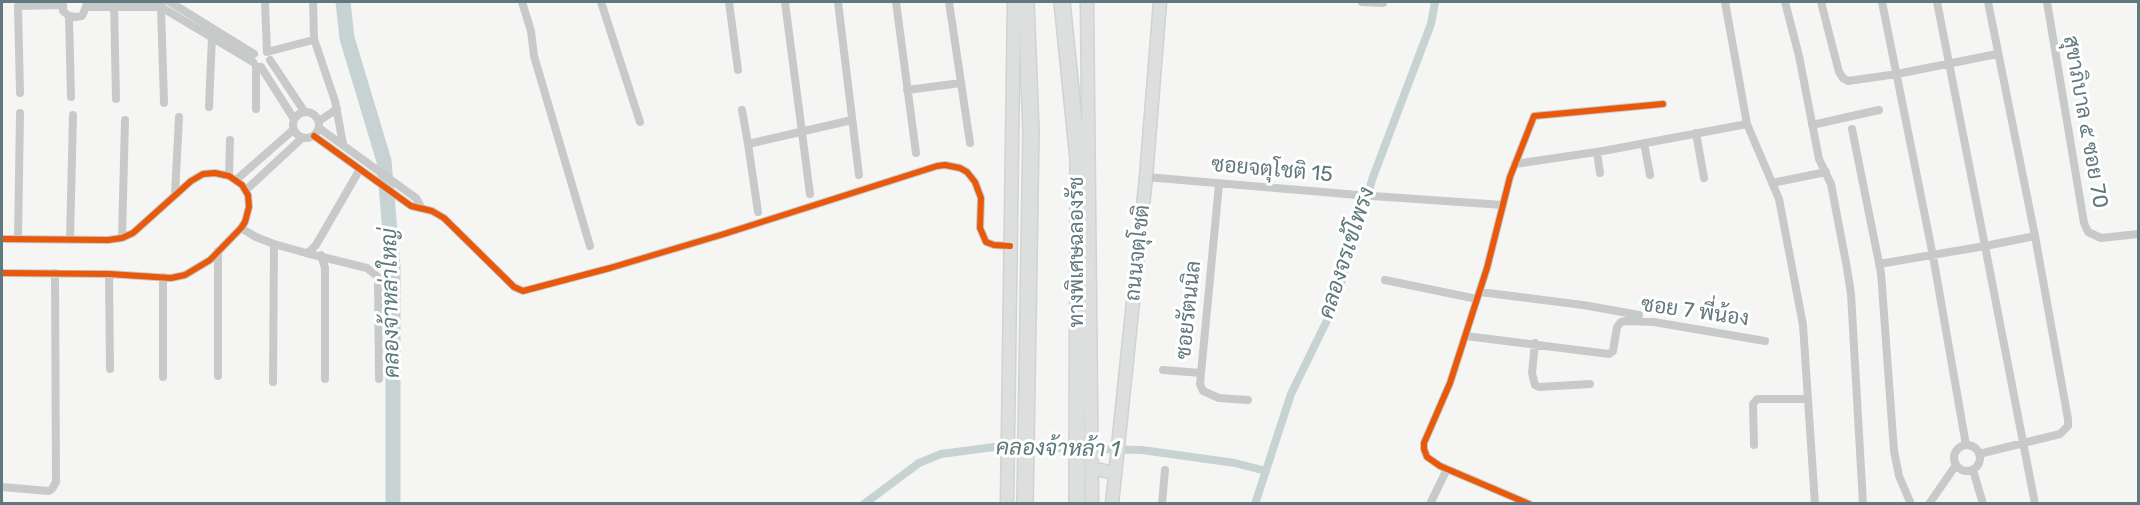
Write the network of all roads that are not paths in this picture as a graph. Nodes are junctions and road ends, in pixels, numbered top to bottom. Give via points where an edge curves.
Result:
1 (170, 2) edge
2 (265, 2) edge
3 (313, 2) edge
4 (522, 2) edge
5 (601, 2) edge
6 (729, 2) edge
7 (785, 2) edge
8 (838, 2) edge
9 (896, 2) edge
10 (949, 2) edge
11 (1014, 2) edge
12 (1026, 2) edge
13 (1062, 2) edge
14 (1087, 2) edge
15 (1160, 2) edge
16 (1362, 2) edge
17 (1725, 2) edge
18 (1785, 2) edge
19 (1821, 2) edge
20 (1882, 2) edge
21 (1937, 2) edge
22 (1988, 2) edge
23 (2047, 2) edge
24 (62, 3) edge
25 (1383, 3) edge
26 (17, 4) edge
27 (87, 4) edge
28 (114, 4) edge
29 (162, 4) edge
30 (69, 16) junction
31 (214, 34) junction
32 (309, 41) dead end
33 (1997, 54) junction
34 (268, 56) junction
35 (256, 62) junction
36 (1949, 63) junction
37 (738, 70) dead end
38 (1898, 74) junction
39 (961, 83) junction
40 (907, 90) junction
41 (20, 93) dead end
42 (71, 97) dead end
43 (116, 99) dead end
44 (164, 103) dead end
45 (1663, 104) dead end
46 (209, 107) dead end
47 (256, 109) dead end
48 (337, 109) junction
49 (742, 110) dead end
50 (1879, 110) dead end
51 (304, 111) junction
52 (20, 113) dead end
53 (72, 115) dead end
54 (178, 117) dead end
55 (294, 119) junction
56 (125, 120) dead end
57 (852, 120) junction
58 (639, 122) dead end
59 (1747, 124) junction
60 (1812, 124) junction
61 (317, 128) junction
62 (1852, 129) dead end
63 (293, 130) junction
64 (801, 130) junction
65 (1696, 133) junction
66 (302, 138) junction
67 (230, 140) dead end
68 (970, 143) dead end
69 (343, 144) junction
70 (748, 144) junction
71 (1644, 144) junction
72 (1597, 152) junction
73 (916, 153) dead end
74 (1515, 164) junction
75 (360, 170) junction
76 (1826, 172) junction
77 (1600, 173) dead end
78 (860, 175) dead end
79 (1650, 175) dead end
80 (1146, 177) junction
81 (232, 178) junction
82 (1704, 178) dead end
83 (1772, 183) junction
84 (1219, 184) junction
85 (246, 190) junction
86 (810, 194) dead end
87 (175, 195) junction
88 (1503, 205) junction
89 (421, 207) junction
90 (758, 212) dead end
91 (242, 228) junction
92 (2139, 234) edge
93 (2035, 236) junction
94 (122, 238) junction
95 (2, 239) edge
96 (18, 239) junction
97 (70, 240) junction
98 (319, 240) junction
99 (274, 244) junction
100 (590, 246) dead end
101 (1010, 246) junction
102 (1985, 246) junction
103 (218, 251) junction
104 (306, 253) junction
105 (1933, 256) junction
106 (322, 258) junction
107 (1879, 264) junction
108 (2, 273) edge
109 (55, 273) junction
110 (109, 273) junction
111 (164, 277) junction
112 (1385, 280) dead end
113 (1478, 296) junction
114 (1639, 315) dead end
115 (1466, 336) junction
116 (1765, 341) dead end
117 (1534, 343) junction
118 (110, 369) dead end
119 (1163, 369) dead end
120 (1201, 374) junction
121 (218, 376) dead end
122 (164, 377) dead end
123 (325, 379) dead end
124 (379, 379) dead end
125 (273, 382) dead end
126 (1590, 384) dead end
127 (1807, 399) junction
128 (1248, 400) dead end
129 (1084, 429) junction
130 (2023, 442) junction
131 (1754, 445) dead end
132 (1966, 445) junction
133 (1979, 454) junction
134 (1086, 465) junction
135 (1956, 465) junction
136 (1117, 467) junction
137 (1447, 469) junction
138 (1164, 470) dead end
139 (1973, 470) junction
140 (2, 487) edge
141 (1007, 504) edge
142 (1025, 504) edge
143 (1077, 504) edge
144 (1092, 504) edge
145 (1112, 504) edge
146 (1162, 504) edge
147 (1430, 504) edge
148 (1529, 504) edge
149 (1815, 504) edge
150 (1863, 504) edge
151 (1911, 504) edge
152 (1929, 504) edge
153 (1983, 504) edge
154 (2035, 504) edge

1 - 31 street
2 - 34 street
3 - 48 street via 314,39
4 - 100 street
5 - 58 street
6 - 37 street
7 - 64 street
8 - 57 street
9 - 40 street
10 - 39 street
11 - 101 street
12 - 142 highway via 1031,131
13 - 129 highway, ทางพิเศษฉลองรัช via 1078,159 1077,345
14 - 129 street, ถนนจตุโชติ
15 - 80 street, ถนนจตุโชติ
16 - 25 street
17 - 59 street
18 - 60 street
19 - 38 street via 1843,78 1848,81
20 - 38 street
21 - 36 street
22 - 33 street
23 - 92 street, สุขาภิบาล ๕ ซอย 70 via 2084,222 2088,232 2101,238
24 - 26 street
24 - 30 street
26 - 41 street
27 - 28 street
27 - 30 street via 82,16
28 - 29 street
28 - 43 street
29 - 31 street
29 - 44 street
30 - 42 street
31 - 35 street
31 - 46 street
32 - 34 street
33 - 36 street
33 - 93 street
34 - 35 street via 265,66
34 - 35 street via 259,51
34 - 51 street
35 - 47 street
35 - 55 street
36 - 38 street
36 - 102 street
38 - 105 street
39 - 40 street
39 - 68 street
40 - 73 street
45 - 74 street via 1534,116
48 - 61 street
48 - 69 street
49 - 70 street
50 - 60 street
51 - 55 street
51 - 61 street via 312,113
52 - 96 street
53 - 97 street
54 - 87 street
55 - 63 street
56 - 94 street
57 - 64 street
57 - 78 street
59 - 65 street
59 - 83 street
60 - 76 street via 1819,159
61 - 66 street
61 - 69 street
61 - 75 street
62 - 107 street
63 - 66 street
63 - 81 street
64 - 70 street
64 - 86 street
65 - 71 street
65 - 82 street
66 - 85 street
67 - 81 street
69 - 89 street via 416,198
70 - 90 street
71 - 72 street
71 - 79 street
72 - 74 street
72 - 77 street
74 - 88 street
75 - 89 street via 411,206
75 - 98 street
76 - 83 street
76 - 150 street via 1851,294
80 - 84 street, ซอยจตุโชติ 15
80 - 136 street, ถนนจตุโชติ
81 - 85 street
81 - 87 street via 203,174
83 - 127 street via 1779,199 1803,325
84 - 88 street, ซอยจตุโชติ 15
84 - 120 street, ซอยรัตนนิล
85 - 91 street via 249,207
87 - 94 street via 133,233
88 - 113 street
89 - 101 street via 444,218 514,287 523,291 692,244 945,165 960,168 975,182 981,198 980,228 986,242
91 - 99 street
91 - 103 street
93 - 102 street
93 - 130 street via 2068,426 2060,434
94 - 97 street
95 - 96 street
96 - 97 street
98 - 104 street
98 - 106 street
99 - 104 street
99 - 125 street
101 - 141 street
102 - 105 street
102 - 130 street
103 - 111 street via 193,271
103 - 121 street
104 - 106 street
105 - 107 street
105 - 132 street
106 - 123 street
106 - 124 street via 367,268 378,277
107 - 151 street via 1894,451
108 - 109 street
109 - 110 street
109 - 140 street via 56,482 49,491
110 - 111 street
110 - 118 street
111 - 122 street
112 - 113 street
113 - 114 street
113 - 115 street
115 - 117 street, ซอย 7 พี่น้อง
115 - 137 street via 1424,443 1427,457
116 - 117 street, ซอย 7 พี่น้อง via 1626,321 1617,327 1609,354
117 - 126 street via 1535,385
119 - 120 street
120 - 128 street, ซอยรัตนนิล via 1203,391 1219,398
127 - 131 street via 1757,399 1753,404
127 - 149 street
129 - 134 highway, ทางพิเศษฉลองรัช
130 - 133 street
130 - 154 street
132 - 133 street
132 - 135 street via 1956,452
133 - 139 street
134 - 136 street
134 - 143 highway, ทางพิเศษฉลองรัช
134 - 144 street
135 - 139 street via 1965,471
135 - 152 street
136 - 145 street, ถนนจตุโชติ
137 - 147 street
137 - 148 street
138 - 146 street
139 - 153 street

